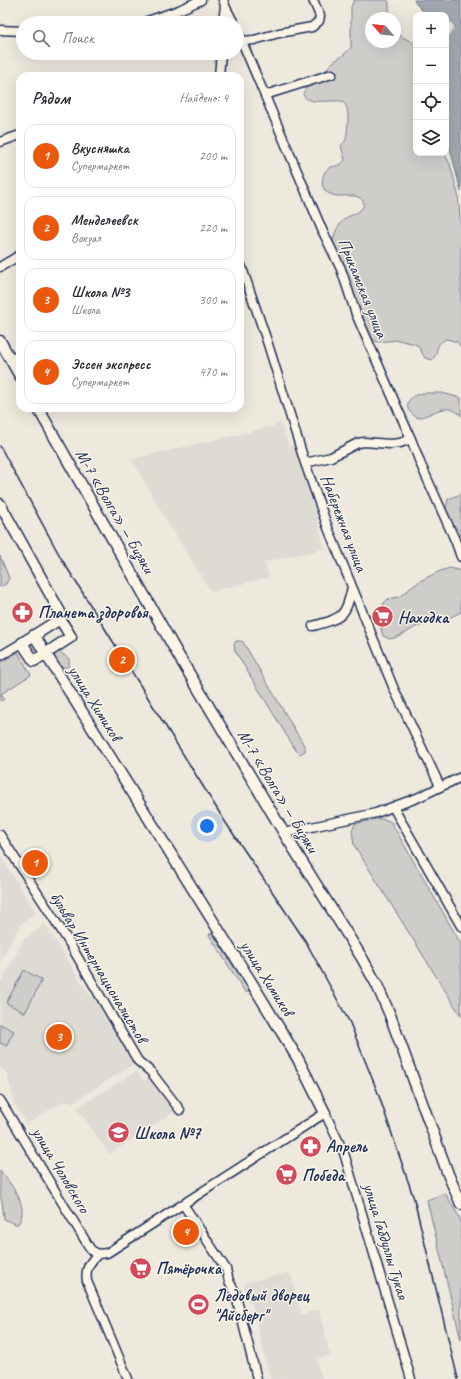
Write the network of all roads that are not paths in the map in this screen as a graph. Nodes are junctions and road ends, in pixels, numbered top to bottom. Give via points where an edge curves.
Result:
1 (200, 0) edge
2 (313, 0) edge
3 (224, 2) edge
4 (162, 16) edge
5 (223, 16) edge
6 (231, 16) edge
7 (0, 30) edge
8 (16, 31) edge
9 (244, 41) edge
10 (244, 46) edge
11 (220, 60) edge
12 (219, 72) edge
13 (332, 74) dead end
14 (265, 95) junction
15 (16, 136) edge
16 (0, 142) edge
17 (16, 257) edge
18 (0, 267) edge
19 (244, 274) edge
20 (0, 341) edge
21 (16, 357) edge
22 (11, 360) junction
23 (16, 369) edge
24 (40, 412) edge
25 (411, 439) junction
26 (305, 463) junction
27 (0, 504) edge
28 (461, 557) edge
29 (352, 587) junction
30 (60, 619) junction
31 (313, 626) dead end
32 (34, 635) junction
33 (22, 643) junction
34 (45, 654) junction
35 (0, 656) edge
36 (461, 776) edge
37 (440, 786) junction
38 (393, 807) junction
39 (284, 833) junction
40 (0, 835) edge
41 (461, 926) edge
42 (0, 1100) edge
43 (180, 1110) dead end
44 (325, 1113) junction
45 (458, 1190) edge
46 (183, 1204) junction
47 (461, 1204) edge
48 (98, 1254) junction
49 (128, 1379) edge
50 (257, 1379) edge
51 (411, 1379) edge

1 - 4 street
2 - 9 street via 320,16 319,22 312,27
3 - 5 street
3 - 6 street
7 - 8 street
10 - 14 street, Прикамская улица
11 - 12 street
13 - 14 street
14 - 25 street, Прикамская улица
15 - 16 street
17 - 18 street
19 - 26 street, Набережная улица
20 - 22 main road
21 - 22 street
22 - 23 main road
24 - 39 main road, М-7 «Волга» — Бизяки via 177,653
25 - 26 street via 390,444 358,443 331,458
25 - 28 street, Прикамская улица
26 - 29 street, Набережная улица
27 - 30 main road via 60,612
29 - 31 street via 347,607 341,616
29 - 37 street, Набережная улица via 394,689
30 - 32 main road
30 - 34 main road via 71,637
32 - 33 main road
32 - 34 main road, улица Химиков
33 - 34 main road via 34,661
33 - 35 street
34 - 44 main road, улица Химиков via 256,990 298,1059
36 - 37 street
37 - 38 street
38 - 39 street
38 - 41 street
39 - 45 main road, М-7 «Волга» — Бизяки via 378,985
40 - 43 street, бульвар Интернационалистов via 66,939 138,1061 151,1072
42 - 48 street, улица Чоловского via 91,1250
44 - 46 street
44 - 51 street, улица Габдуллы Тукая via 344,1153
45 - 47 main road, М-7 «Волга» — Бизяки
46 - 48 street via 107,1253
46 - 50 street via 226,1269 235,1292
48 - 49 street via 88,1266 87,1281

